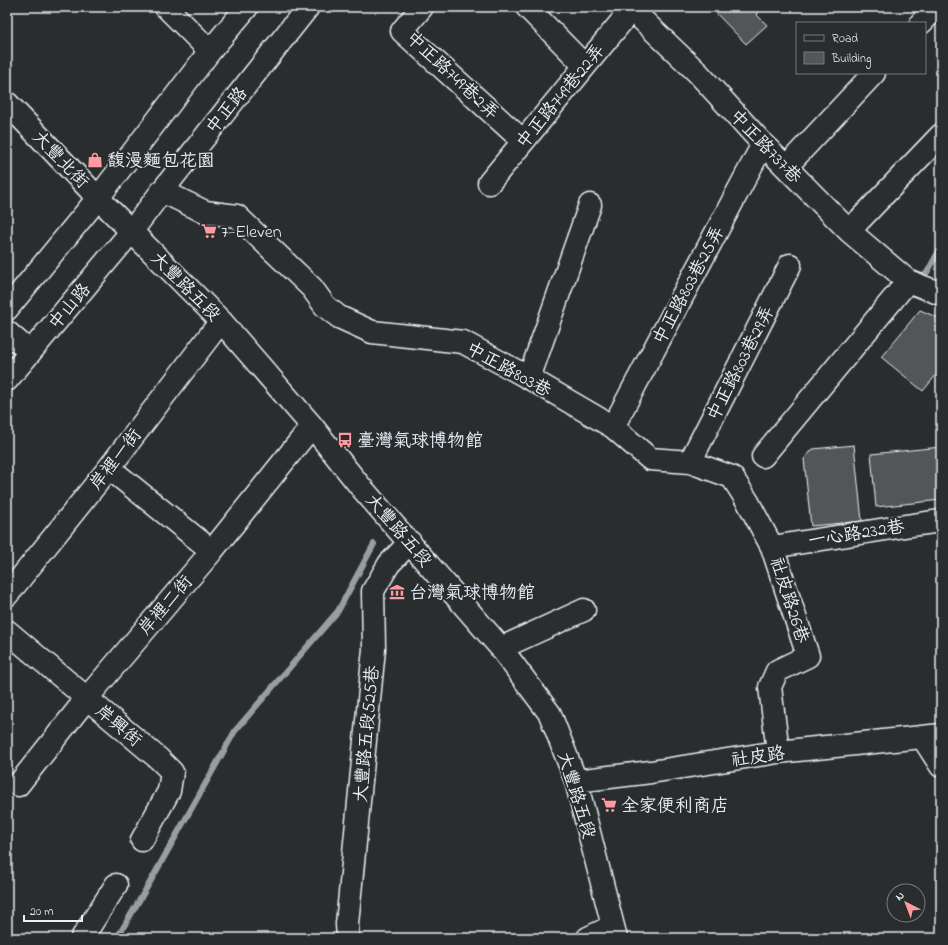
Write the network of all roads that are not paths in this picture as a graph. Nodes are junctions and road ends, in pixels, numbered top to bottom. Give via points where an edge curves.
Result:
1 (166, 7) edge
2 (247, 7) edge
3 (308, 7) edge
4 (422, 7) edge
5 (527, 7) edge
6 (630, 8) edge
7 (210, 51) junction
8 (585, 66) junction
9 (873, 74) edge
10 (7, 103) edge
11 (941, 135) edge
12 (524, 141) junction
13 (763, 144) junction
14 (786, 167) junction
15 (489, 183) dead end
16 (162, 191) junction
17 (98, 198) junction
18 (590, 205) dead end
19 (849, 231) junction
20 (131, 232) junction
21 (790, 265) dead end
22 (908, 281) junction
23 (941, 294) edge
24 (7, 309) edge
25 (221, 321) junction
26 (7, 332) edge
27 (30, 352) junction
28 (529, 378) junction
29 (7, 380) edge
30 (312, 426) junction
31 (613, 427) junction
32 (763, 456) dead end
33 (690, 462) junction
34 (109, 468) junction
35 (941, 521) edge
36 (410, 542) junction
37 (772, 547) junction
38 (212, 551) junction
39 (7, 594) edge
40 (584, 610) dead end
41 (7, 631) edge
42 (501, 648) junction
43 (86, 698) junction
44 (932, 737) edge
45 (778, 752) junction
46 (941, 766) edge
47 (576, 781) junction
48 (18, 785) dead end
49 (142, 840) dead end
50 (116, 885) dead end
51 (615, 932) edge
52 (82, 938) edge
53 (348, 938) edge
54 (588, 938) edge

1 - 7 street
2 - 7 street
3 - 16 street, 中正路
4 - 12 street, 中正路749巷2弄 via 402,30
5 - 8 street
6 - 8 street, 中正路749巷22弄
6 - 13 street, 中正路737巷 via 698,73
7 - 17 street
8 - 12 street, 中正路749巷22弄
9 - 14 street
10 - 17 street, 大豐北街
11 - 19 street
12 - 15 street, 中正路749巷22弄
13 - 14 street, 中正路737巷
13 - 31 street, 中正路803巷25弄
14 - 19 street, 中正路737巷
16 - 20 street, 中正路
16 - 28 street, 中正路803巷 via 205,212 237,216 312,288 325,306 339,317 372,332 463,342
17 - 20 street, 大豐路五段
17 - 24 street
18 - 28 street
19 - 22 street, 中正路737巷
20 - 25 street, 大豐路五段
20 - 27 street, 中山路
21 - 33 street, 中正路803巷29弄
22 - 23 street, 中正路737巷
22 - 32 street
25 - 30 street, 大豐路五段
25 - 34 street, 岸裡一街
26 - 27 street
27 - 29 street, 中山路
28 - 31 street, 中正路803巷
30 - 36 street, 大豐路五段 via 360,486
30 - 38 street, 岸裡二街
31 - 33 street, 中正路803巷 via 650,460
33 - 37 street, 中正路803巷 via 732,477
34 - 38 street
34 - 39 street, 岸裡一街
35 - 37 street, 一心路232巷
36 - 42 street, 大豐路五段
36 - 53 street, 大豐路五段525巷 via 389,564 373,591 374,649 347,924
37 - 45 street, 社皮路26巷 via 808,656 777,671 770,687
38 - 43 street, 岸裡二街
40 - 42 street
41 - 43 street, 岸興街
42 - 47 street, 大豐路五段 via 550,714
43 - 48 street, 岸裡二街
43 - 49 street, 岸興街 via 172,772 168,792
44 - 45 street, 社皮路
44 - 46 street
45 - 47 street, 社皮路
47 - 51 street, 大豐路五段
50 - 52 street
51 - 54 street

